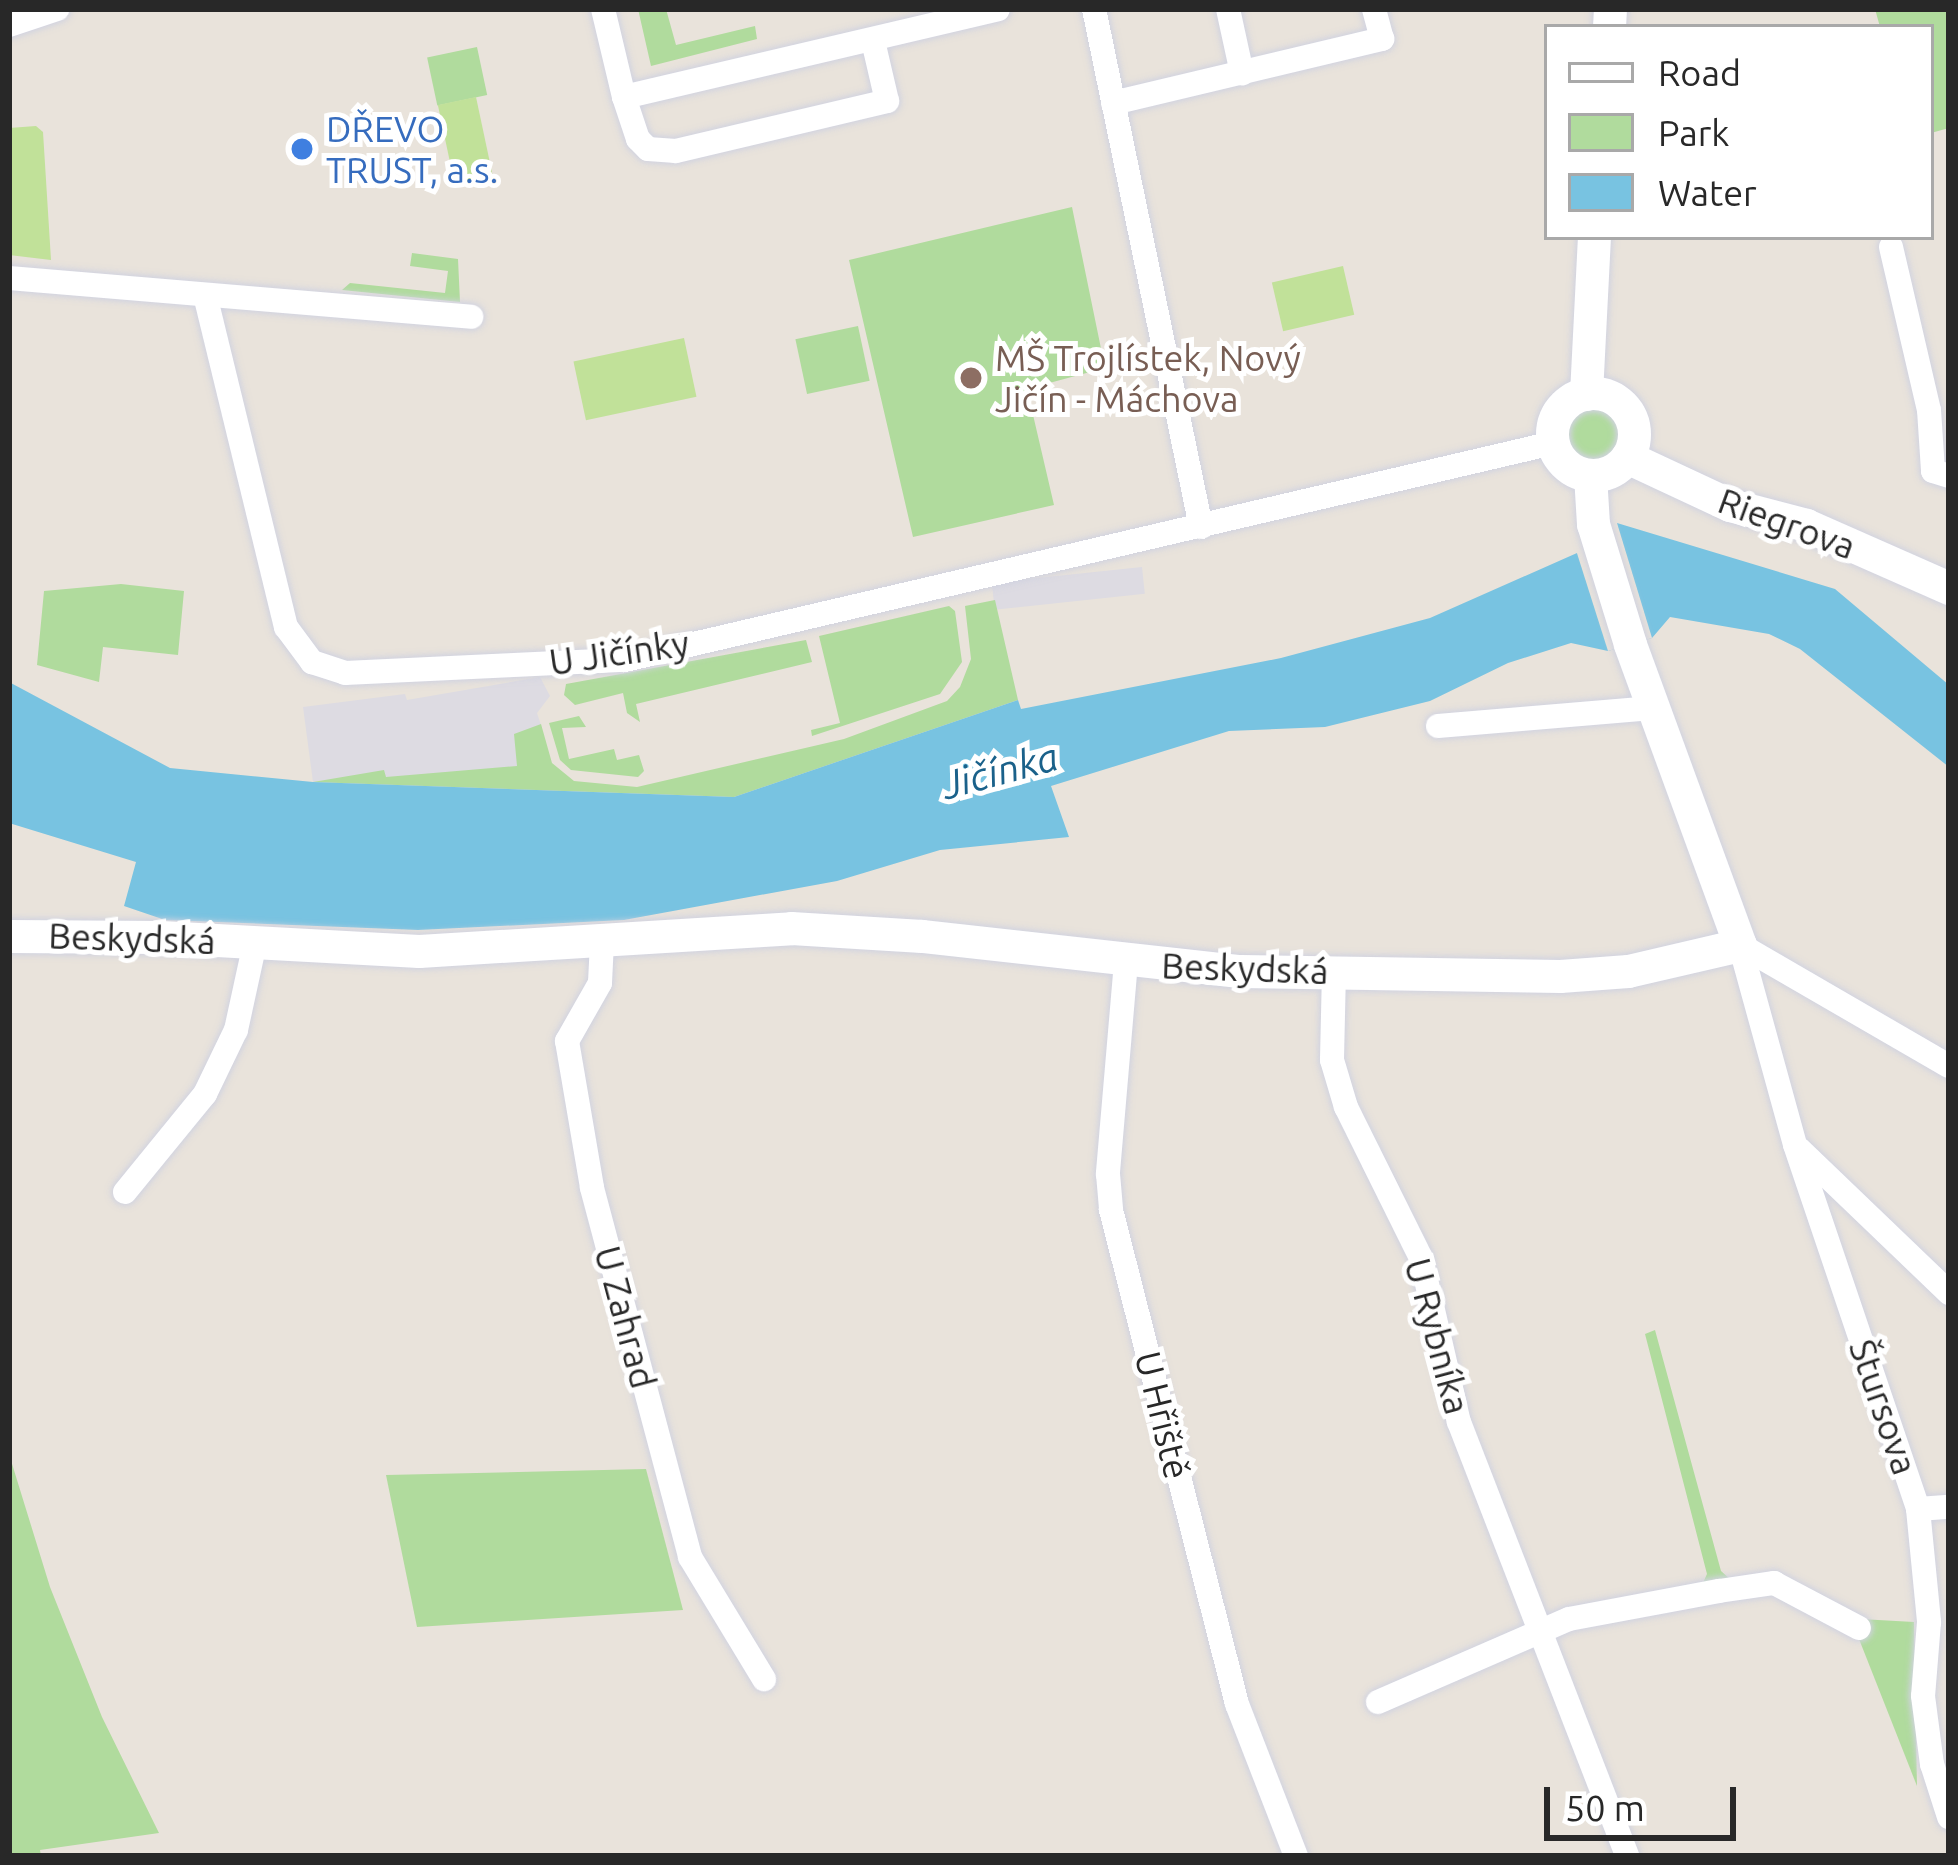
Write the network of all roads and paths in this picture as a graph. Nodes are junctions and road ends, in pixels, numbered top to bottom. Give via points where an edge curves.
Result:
1 (57, 9) edge
2 (603, 9) edge
3 (998, 9) edge
4 (1094, 9) edge
5 (1374, 9) edge
6 (1235, 11) edge
7 (9, 25) edge
8 (873, 41) junction
9 (1242, 73) junction
10 (624, 97) junction
11 (1113, 103) junction
12 (1594, 240) edge
13 (1891, 247) dead end
14 (9, 278) edge
15 (206, 298) junction
16 (471, 317) dead end
17 (1586, 394) junction
18 (1553, 443) junction
19 (1627, 457) junction
20 (1590, 475) junction
21 (1949, 476) edge
22 (1201, 527) junction
23 (1949, 588) edge
24 (1652, 707) junction
25 (1438, 726) dead end
26 (9, 936) edge
27 (602, 942) junction
28 (255, 943) junction
29 (1740, 945) junction
30 (1126, 962) junction
31 (1334, 971) junction
32 (1949, 1066) edge
33 (1795, 1145) junction
34 (125, 1192) dead end
35 (1949, 1293) edge
36 (1949, 1507) edge
37 (1918, 1509) junction
38 (1859, 1628) dead end
39 (1542, 1632) junction
40 (764, 1679) dead end
41 (1378, 1702) dead end
42 (1949, 1816) edge
43 (1296, 1856) edge
44 (1627, 1856) edge

1 - 7 street
2 - 10 street
3 - 8 street
4 - 11 street
5 - 9 street via 1382,39
6 - 9 street
8 - 10 street
8 - 10 street via 887,101 676,151 648,149 638,139
9 - 11 street
11 - 22 street
12 - 17 street
13 - 21 street via 1928,410 1933,471
14 - 15 street
15 - 16 street
15 - 22 street, U Jičínky via 286,627 311,662 345,674 625,660
17 - 18 street via 1559,412
17 - 19 street via 1612,398 1627,412 1634,438
18 - 20 street via 1567,465
18 - 22 street, U Jičínky
19 - 20 street
19 - 23 street, Riegrova
20 - 24 street via 1593,524
24 - 25 street
24 - 29 street
26 - 28 street, Beskydská
27 - 28 street, Beskydská via 418,951
27 - 30 street, Beskydská via 854,930
27 - 40 street, U Zahrad via 600,983 568,1041 592,1188 690,1557
28 - 34 street, Beskydská via 236,1030 205,1094
29 - 31 street, Beskydská via 1594,975
29 - 32 street
29 - 33 street, Štursova
30 - 31 street, Beskydská
30 - 43 street, U Hřiště via 1111,1210 1237,1704
31 - 39 street, U Rybníka via 1332,1060 1346,1107 1420,1258 1460,1422
33 - 35 street
33 - 37 street, Štursova
36 - 37 street
37 - 42 street, Štursova via 1929,1622 1923,1696
38 - 39 street via 1774,1583 1569,1619
39 - 41 street
39 - 44 street, U Rybníka

